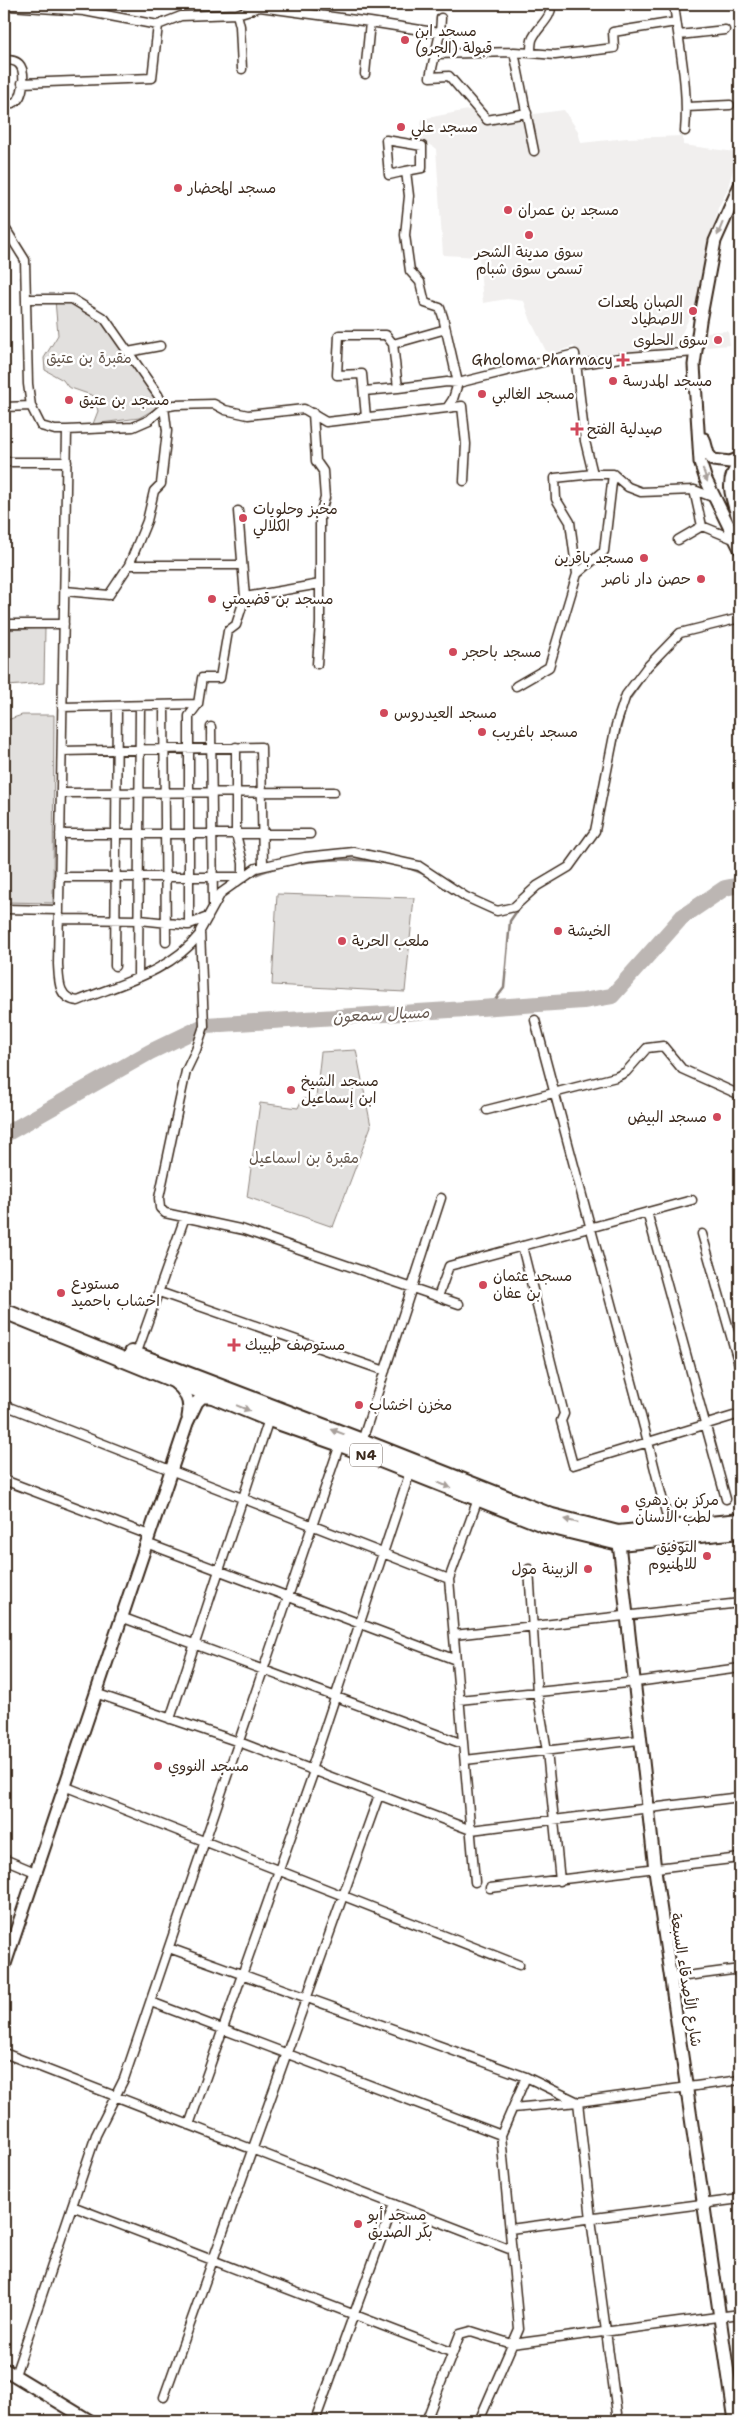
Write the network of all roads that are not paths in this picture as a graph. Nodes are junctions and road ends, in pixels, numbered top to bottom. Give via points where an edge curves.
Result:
1 (8, 4) edge
2 (551, 4) edge
3 (674, 4) edge
4 (237, 14) junction
5 (441, 18) dead end
6 (370, 22) junction
7 (676, 22) junction
8 (158, 25) junction
9 (725, 30) dead end
10 (440, 33) junction
11 (679, 35) junction
12 (514, 52) junction
13 (531, 53) junction
14 (435, 54) junction
15 (4, 60) edge
16 (242, 69) dead end
17 (365, 74) dead end
18 (22, 83) junction
19 (4, 104) edge
20 (730, 105) dead end
21 (687, 106) junction
22 (527, 113) junction
23 (685, 131) dead end
24 (534, 151) dead end
25 (406, 171) junction
26 (740, 185) edge
27 (4, 215) edge
28 (26, 299) junction
29 (446, 328) junction
30 (393, 344) junction
31 (160, 346) dead end
32 (128, 352) junction
33 (696, 352) junction
34 (576, 365) junction
35 (458, 383) junction
36 (398, 388) junction
37 (364, 391) junction
38 (31, 406) junction
39 (4, 407) edge
40 (164, 407) junction
41 (447, 408) junction
42 (313, 413) junction
43 (698, 416) junction
44 (366, 418) junction
45 (67, 430) junction
46 (740, 458) edge
47 (4, 462) edge
48 (67, 462) junction
49 (740, 464) edge
50 (593, 474) junction
51 (613, 474) junction
52 (464, 481) dead end
53 (694, 490) junction
54 (715, 498) junction
55 (238, 511) dead end
56 (740, 524) edge
57 (702, 526) junction
58 (678, 540) dead end
59 (738, 545) edge
60 (129, 565) junction
61 (241, 565) junction
62 (577, 574) junction
63 (320, 584) junction
64 (65, 591) junction
65 (245, 597) junction
66 (740, 618) edge
67 (4, 624) edge
68 (64, 624) junction
69 (317, 664) dead end
70 (516, 686) dead end
71 (198, 704) junction
72 (164, 705) junction
73 (117, 706) junction
74 (140, 706) junction
75 (62, 707) junction
76 (211, 727) dead end
77 (236, 747) junction
78 (188, 748) junction
79 (211, 748) junction
80 (140, 749) junction
81 (164, 749) junction
82 (116, 750) junction
83 (62, 751) junction
84 (334, 792) dead end
85 (116, 793) junction
86 (140, 793) junction
87 (165, 793) junction
88 (189, 793) junction
89 (212, 793) junction
90 (236, 793) junction
91 (262, 793) junction
92 (61, 794) junction
93 (60, 834) junction
94 (116, 834) junction
95 (140, 834) junction
96 (165, 834) junction
97 (189, 834) junction
98 (212, 834) junction
99 (236, 834) junction
100 (263, 834) junction
101 (310, 834) dead end
102 (263, 866) junction
103 (59, 877) junction
104 (116, 877) junction
105 (140, 877) junction
106 (166, 877) junction
107 (190, 877) junction
108 (213, 877) junction
109 (243, 877) junction
110 (213, 907) junction
111 (4, 909) edge
112 (59, 910) junction
113 (208, 917) junction
114 (58, 919) junction
115 (116, 920) junction
116 (140, 920) junction
117 (167, 923) junction
118 (189, 925) junction
119 (200, 934) junction
120 (166, 942) dead end
121 (115, 966) dead end
122 (138, 977) junction
123 (535, 1020) dead end
124 (555, 1093) junction
125 (740, 1095) edge
126 (487, 1110) dead end
127 (441, 1198) dead end
128 (692, 1200) dead end
129 (647, 1212) junction
130 (185, 1217) junction
131 (591, 1227) junction
132 (702, 1234) dead end
133 (522, 1246) junction
134 (412, 1288) junction
135 (159, 1292) junction
136 (438, 1297) junction
137 (4, 1303) edge
138 (459, 1304) dead end
139 (4, 1311) edge
140 (136, 1355) junction
141 (740, 1368) edge
142 (385, 1371) junction
143 (169, 1378) junction
144 (215, 1397) junction
145 (4, 1405) edge
146 (740, 1414) edge
147 (269, 1419) junction
148 (187, 1423) junction
149 (705, 1425) junction
150 (362, 1441) junction
151 (648, 1442) junction
152 (340, 1444) junction
153 (412, 1467) junction
154 (171, 1470) junction
155 (4, 1480) edge
156 (244, 1499) junction
157 (478, 1499) junction
158 (726, 1499) dead end
159 (740, 1521) edge
160 (312, 1525) junction
161 (670, 1529) junction
162 (740, 1531) edge
163 (148, 1539) junction
164 (619, 1543) junction
165 (383, 1553) junction
166 (529, 1569) dead end
167 (220, 1570) junction
168 (449, 1579) junction
169 (288, 1596) junction
170 (740, 1604) edge
171 (121, 1617) junction
172 (626, 1617) junction
173 (360, 1623) junction
174 (532, 1626) junction
175 (454, 1635) junction
176 (195, 1645) junction
177 (456, 1660) junction
178 (740, 1668) edge
179 (263, 1670) junction
180 (636, 1682) junction
181 (538, 1692) junction
182 (95, 1694) junction
183 (335, 1696) junction
184 (459, 1700) junction
185 (170, 1719) junction
186 (639, 1740) junction
187 (239, 1742) junction
188 (463, 1744) junction
189 (547, 1750) junction
190 (464, 1760) junction
191 (312, 1770) junction
192 (64, 1786) junction
193 (379, 1796) junction
194 (740, 1797) edge
195 (647, 1809) junction
196 (554, 1820) junction
197 (471, 1830) junction
198 (206, 1840) junction
199 (740, 1858) edge
200 (4, 1860) edge
201 (279, 1869) junction
202 (654, 1870) junction
203 (35, 1872) junction
204 (560, 1881) junction
205 (475, 1882) dead end
206 (490, 1888) dead end
207 (343, 1895) junction
208 (169, 1948) junction
209 (518, 1964) dead end
210 (4, 1967) edge
211 (740, 1969) edge
212 (242, 1974) junction
213 (671, 1978) junction
214 (306, 1998) junction
215 (151, 2002) junction
216 (222, 2029) junction
217 (4, 2053) edge
218 (287, 2053) junction
219 (526, 2077) junction
220 (740, 2080) edge
221 (687, 2087) junction
222 (115, 2096) junction
223 (578, 2102) junction
224 (512, 2108) junction
225 (189, 2125) junction
226 (500, 2135) junction
227 (253, 2149) junction
228 (740, 2199) edge
229 (394, 2204) junction
230 (703, 2204) junction
231 (72, 2206) junction
232 (591, 2219) junction
233 (510, 2229) junction
234 (512, 2250) junction
235 (212, 2260) junction
236 (740, 2314) edge
237 (354, 2315) junction
238 (718, 2317) junction
239 (607, 2331) junction
240 (512, 2344) junction
241 (451, 2352) junction
242 (4, 2368) edge
243 (15, 2375) junction
244 (164, 2397) dead end
245 (90, 2421) edge
246 (315, 2421) edge
247 (426, 2421) edge
248 (479, 2421) edge
249 (618, 2421) edge
250 (735, 2421) edge

1 - 8 street via 84,11
2 - 13 street via 544,23 532,39
3 - 7 street
4 - 6 street via 260,7
4 - 8 street via 181,16
4 - 16 street
5 - 10 street
6 - 10 street
6 - 17 street
7 - 11 street
7 - 13 street via 613,32 614,48 555,55
8 - 18 street via 152,78
9 - 11 street
10 - 14 street
11 - 21 street
12 - 13 street
12 - 14 street
12 - 22 street
14 - 22 street via 430,76 449,76 487,120
15 - 18 street via 20,65
18 - 19 street via 20,98
20 - 21 street
21 - 23 street
22 - 24 street
25 - 25 street via 422,168 422,146 386,140 390,175
25 - 29 street via 409,196 405,235 410,271 420,282 425,303 440,308
26 -> 33 street via 715,242
27 - 28 street via 6,228 25,260
28 - 32 street via 72,299 104,319
28 - 38 street
29 - 30 street
29 - 35 street
30 - 36 street
30 - 37 street via 386,335 338,335 337,375 362,374
31 - 32 street
32 - 40 street
33 - 34 street
33 - 43 street
34 - 35 street via 575,354
34 - 50 street via 585,441
35 - 36 street
35 - 41 street
36 - 37 street
37 - 44 street
38 - 39 street
38 - 45 street via 41,426
40 - 42 street via 214,404 248,416 304,409
40 - 45 street via 149,420 133,427
40 - 60 street via 167,431 161,484 154,491 147,521
41 - 44 street
41 - 52 street via 462,406 466,444
42 - 44 street via 326,422
42 - 63 street via 316,461 323,471 325,498 320,514
43 - 46 street via 708,454 713,460 730,462
43 -> 54 street via 700,462
45 - 48 street
47 - 48 street
48 - 64 street
49 - 56 street via 732,471 729,482
50 - 51 street
50 - 62 street via 555,478 556,499 570,522
51 - 53 street via 628,487 641,492
51 - 62 street via 604,551
53 - 54 street
53 - 57 street
54 - 59 street
55 - 61 street
57 - 58 street
57 - 59 street
60 - 61 street
60 - 64 street via 109,595
61 - 65 street
62 - 70 street via 549,667
63 - 65 street
63 - 69 street
64 - 68 street
65 - 71 street via 236,625 228,630 220,678 202,678
66 - 102 street via 680,633 647,667 626,695 616,725 595,831 569,867 537,886 514,907 497,911 466,897 419,866 354,852 305,856
67 - 68 street
68 - 75 street
71 - 72 street
71 - 78 street via 189,716
72 - 74 street
72 - 81 street
73 - 74 street
73 - 75 street
73 - 82 street
74 - 80 street
75 - 83 street
76 - 79 street
77 - 79 street
77 - 90 street
77 - 91 street via 261,747
78 - 79 street
78 - 81 street
78 - 88 street
79 - 89 street
80 - 81 street
80 - 82 street
80 - 86 street
81 - 87 street
82 - 83 street
82 - 85 street
83 - 92 street
84 - 91 street
85 - 86 street
85 - 92 street
85 - 94 street
86 - 87 street
86 - 95 street
87 - 88 street
87 - 96 street
88 - 89 street
88 - 97 street
89 - 90 street
89 - 98 street
90 - 91 street
90 - 99 street
91 - 100 street
92 - 93 street
93 - 94 street
93 - 103 street
94 - 95 street
94 - 104 street
95 - 96 street
95 - 105 street
96 - 97 street
96 - 106 street
97 - 98 street
97 - 107 street
98 - 99 street
98 - 108 street
99 - 100 street
99 - 109 street
100 - 101 street
100 - 102 street
102 - 109 street
103 - 104 street
103 - 112 street
104 - 105 street
104 - 115 street
105 - 106 street
105 - 116 street
106 - 107 street
106 - 117 street
107 - 108 street
107 - 118 street
108 - 109 street
108 - 110 street
109 - 110 street via 221,893
110 - 113 street
111 - 112 street
112 - 114 street
113 - 118 street
113 - 119 street
114 - 115 street
114 - 122 street via 62,995 78,1001
115 - 116 street
115 - 121 street
116 - 117 street
116 - 122 street
117 - 118 street
117 - 120 street
119 - 122 street via 171,962
119 - 130 street via 204,1026 186,1071 158,1202 164,1212
123 - 124 street
124 - 125 street via 616,1077 626,1072 648,1048 663,1046 682,1069
124 - 126 street
124 - 131 street
127 - 134 street
128 - 129 street
129 - 131 street
129 - 149 street
130 - 134 street via 244,1230
130 - 135 street
131 - 133 street
131 - 151 street
132 - 141 street
133 - 136 street via 449,1266
133 - 151 street via 574,1465
134 - 136 street
134 - 142 street
135 - 140 street
135 - 142 street
136 - 138 street
137 - 140 highway, N4
139 - 143 highway, N4
150 -> 140 highway, N4
142 - 150 street
143 - 144 highway, N4
143 - 148 street via 184,1390 189,1412
144 -> 147 highway, N4
144 - 148 street via 202,1397
145 - 154 street
146 - 149 street
147 - 152 highway, N4
147 - 156 street
148 - 154 street
149 - 151 street
149 - 158 street
150 - 153 highway, N4
151 - 161 street
152 - 153 highway, N4
152 - 160 street
153 -> 157 highway, N4
161 -> 153 highway, N4 via 618,1533 552,1516
153 - 165 street
154 - 156 street
154 - 163 street
155 - 163 street
156 - 160 street
156 - 167 street
157 - 164 highway, N4 via 545,1525
157 - 168 street
159 - 161 highway, N4
160 - 165 street
160 - 169 street
162 - 164 highway, N4
163 - 167 street
163 - 171 street
164 - 172 street, شارع الأصدقاء السبعة
165 - 168 street
165 - 173 street
166 - 174 street
167 - 169 street
167 - 176 street
168 - 175 street
169 - 173 street
169 - 179 street
170 - 172 street
171 - 176 street
171 - 182 street
172 - 174 street
172 - 180 street, شارع الأصدقاء السبعة
173 - 177 street
173 - 183 street
174 - 175 street
174 - 181 street
175 - 177 street
176 - 179 street
176 - 185 street
177 - 184 street
178 - 180 street
179 - 183 street
179 - 187 street
180 - 181 street
180 - 186 street, شارع الأصدقاء السبعة
181 - 184 street
181 - 189 street
182 - 185 street
182 - 192 street
183 - 188 street
183 - 191 street
184 - 188 street
185 - 187 street
186 - 189 street
186 - 195 street, شارع الأصدقاء السبعة
187 - 191 street
187 - 198 street
188 - 190 street
189 - 190 street
189 - 196 street
190 - 197 street
191 - 193 street
191 - 201 street
192 - 198 street
192 - 203 street
193 - 197 street
193 - 207 street
194 - 195 street
195 - 196 street
195 - 202 street, شارع الأصدقاء السبعة
196 - 197 street
196 - 204 street
197 - 205 street
198 - 201 street
198 - 208 street
199 - 202 street
200 - 203 street
201 - 207 street
201 - 212 street
202 - 204 street
202 - 213 street, شارع الأصدقاء السبعة
203 - 210 street
204 - 206 street
207 - 209 street
207 - 214 street
208 - 212 street
208 - 215 street
211 - 213 street
212 - 214 street
212 - 216 street
213 - 221 street, شارع الأصدقاء السبعة
214 - 218 street
214 - 219 street
215 - 216 street
215 - 222 street
216 - 218 street
216 - 225 street
217 - 222 street
218 - 226 street
218 - 227 street
219 - 223 street
219 - 224 street
220 - 221 street
221 - 223 street
221 - 230 street, شارع الأصدقاء السبعة
222 - 225 street
222 - 231 street via 96,2135
223 - 224 street
223 - 232 street
224 - 226 street
225 - 227 street
226 - 233 street
227 - 229 street
227 - 235 street
228 - 230 street
229 - 234 street
229 - 237 street
230 - 232 street
230 - 238 street, شارع الأصدقاء السبعة
231 - 235 street
231 - 243 street
232 - 233 street
232 - 239 street
233 - 234 street
234 - 240 street via 519,2329
235 - 237 street
235 - 244 street
236 - 238 street
237 - 241 street
237 - 246 street
238 - 239 street
238 - 250 street, شارع الأصدقاء السبعة
239 - 240 street
239 - 249 street
240 - 241 street via 471,2331 460,2334
240 - 248 street
241 - 247 street
242 - 243 street
243 - 245 street

